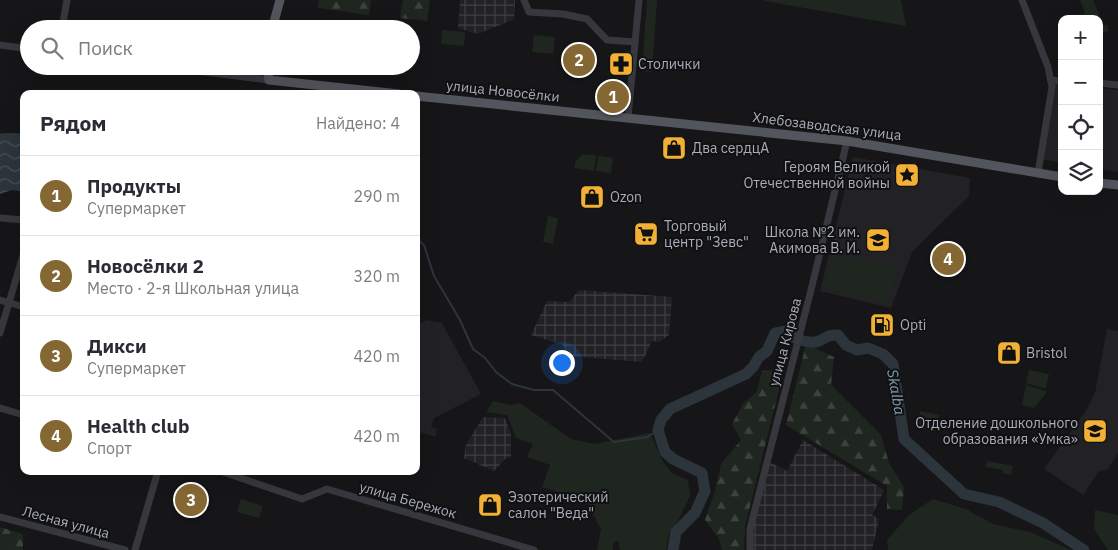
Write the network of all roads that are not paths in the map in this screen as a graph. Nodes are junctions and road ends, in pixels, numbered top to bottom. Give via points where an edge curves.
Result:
1 (67, 0) edge
2 (280, 0) edge
3 (524, 0) edge
4 (639, 0) edge
5 (1022, 0) edge
6 (64, 20) edge
7 (274, 20) edge
8 (635, 42) junction
9 (0, 45) edge
10 (20, 48) edge
11 (229, 75) edge
12 (268, 75) edge
13 (269, 80) junction
14 (1051, 80) junction
15 (1058, 81) edge
16 (1103, 83) edge
17 (1118, 85) edge
18 (338, 90) edge
19 (420, 96) edge
20 (587, 114) joint
21 (628, 118) junction
22 (847, 141) junction
23 (1038, 173) junction
24 (1058, 176) edge
25 (1103, 183) edge
26 (1118, 185) edge
27 (0, 218) edge
28 (20, 220) edge
29 (20, 265) edge
30 (0, 300) edge
31 (9, 302) junction
32 (20, 306) edge
33 (0, 333) edge
34 (0, 408) edge
35 (20, 414) edge
36 (157, 475) edge
37 (232, 475) edge
38 (0, 517) edge
39 (125, 550) edge
40 (135, 550) edge
41 (534, 550) edge
42 (750, 550) edge

1 - 6 street
2 - 7 main road
3 - 8 street via 529,12 563,14 587,20 607,40
4 - 8 street
5 - 14 street
8 - 21 street
9 - 10 street
11 - 13 street
12 - 13 main road
13 - 18 main road
14 - 15 street
14 - 23 street via 1051,103
16 - 17 street
19 - 20 main road, улица Новосёлки
20 - 21 main road, Хлебозаводская улица
21 - 22 main road, Хлебозаводская улица
22 - 23 main road, Хлебозаводская улица
22 - 42 street, улица Кирова via 750,529
23 - 24 main road, Хлебозаводская улица
25 - 26 main road
27 - 28 street
29 - 31 street
30 - 31 street
31 - 32 street
31 - 33 street
34 - 35 street
36 - 40 street
37 - 41 street, улица Бережок via 302,499 327,489
38 - 39 street, Лесная улица

